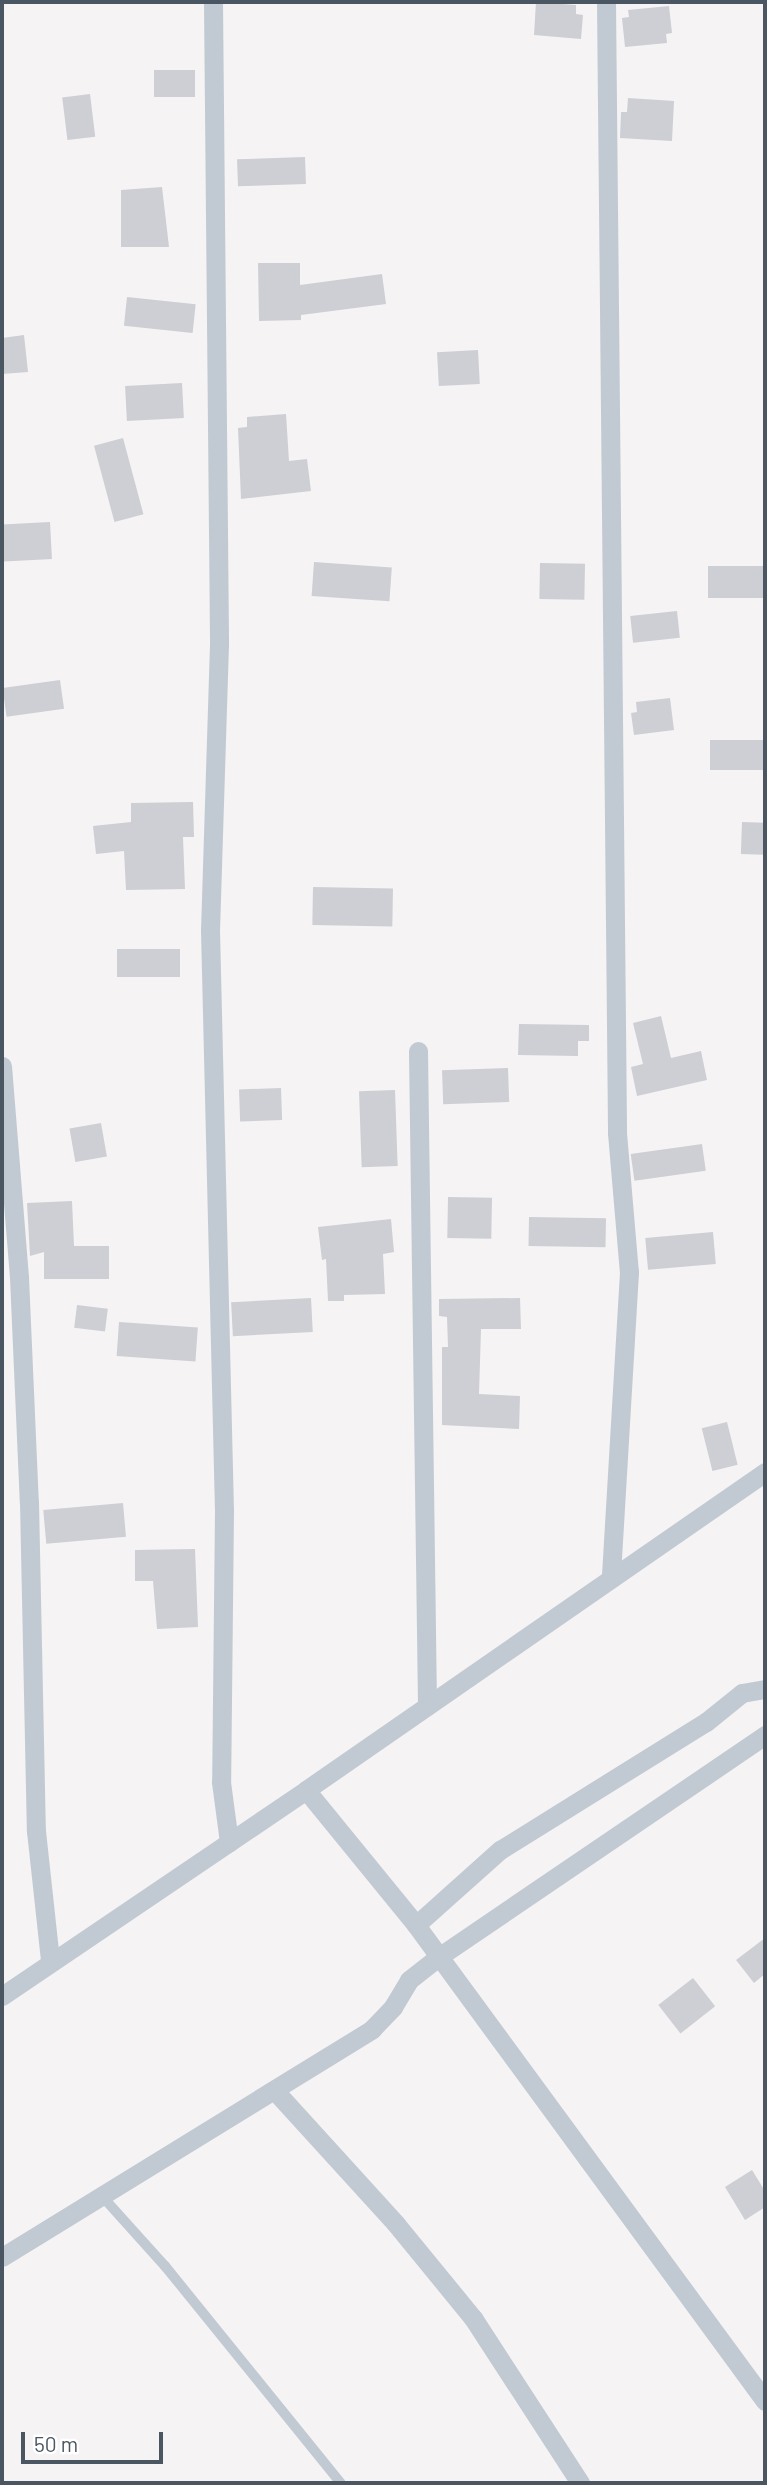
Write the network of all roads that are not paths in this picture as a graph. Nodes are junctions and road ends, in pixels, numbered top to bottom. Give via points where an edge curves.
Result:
1 (213, 2) edge
2 (606, 2) edge
3 (418, 1051) dead end
4 (2, 1066) edge
5 (765, 1472) edge
6 (611, 1578) junction
7 (765, 1689) edge
8 (427, 1706) junction
9 (765, 1735) edge
10 (306, 1790) junction
11 (229, 1842) junction
12 (416, 1925) junction
13 (437, 1958) junction
14 (50, 1960) junction
15 (2, 1996) edge
16 (276, 2092) junction
17 (101, 2195) junction
18 (2, 2257) edge
19 (765, 2401) edge
20 (341, 2483) edge
21 (580, 2483) edge

1 - 11 street via 219,644 210,930 224,1510 221,1782
2 - 6 street via 611,754 618,1133 629,1272
3 - 8 street
4 - 14 street via 19,1276 29,1489 36,1831
5 - 6 street
6 - 8 street
7 - 12 street via 742,1693 706,1722 500,1850
8 - 10 street
9 - 13 street
10 - 11 street
10 - 12 street
11 - 14 street
12 - 13 street
13 - 16 street via 409,1980 393,2007 372,2029
13 - 19 street
14 - 15 street
16 - 17 street
16 - 21 street via 396,2224 472,2318
17 - 18 street
17 - 20 lane via 165,2266

